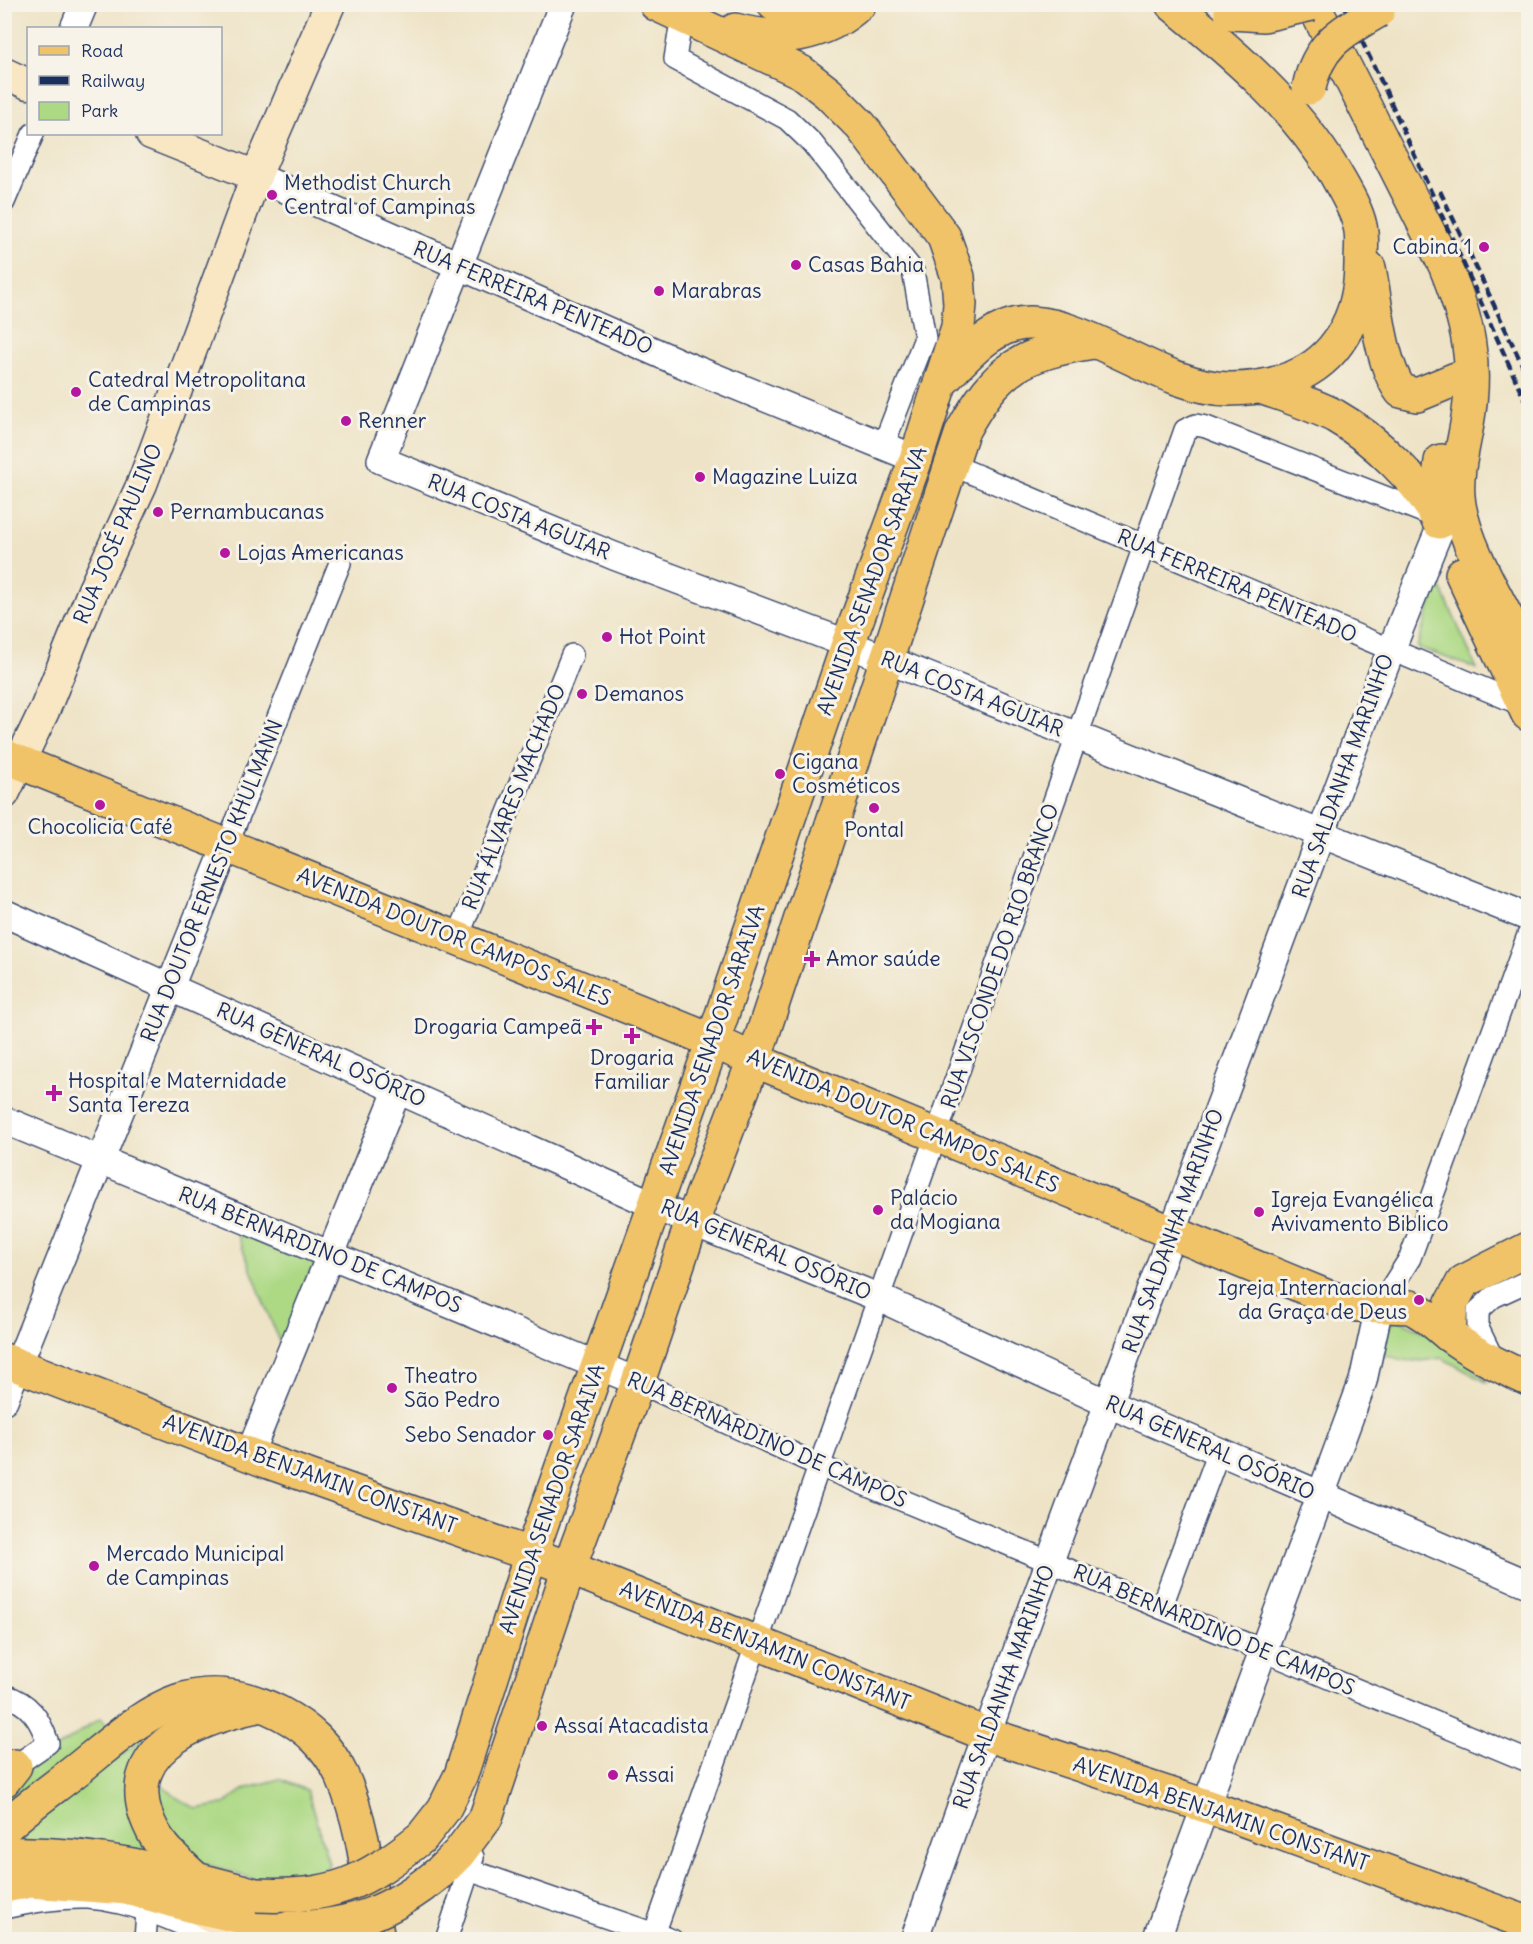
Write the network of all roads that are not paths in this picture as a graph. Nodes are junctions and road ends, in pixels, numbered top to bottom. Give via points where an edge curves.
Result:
1 (84, 4) edge
2 (330, 4) edge
3 (563, 4) edge
4 (774, 4) edge
5 (804, 4) edge
6 (859, 4) edge
7 (1172, 4) edge
8 (1192, 4) edge
9 (1294, 4) edge
10 (1313, 4) edge
11 (1384, 8) edge
12 (669, 10) edge
13 (74, 27) edge
14 (4, 73) edge
15 (27, 84) edge
16 (33, 135) edge
17 (154, 135) edge
18 (1314, 140) junction
19 (256, 176) junction
20 (4, 202) edge
21 (1360, 226) junction
22 (459, 266) junction
23 (1094, 342) junction
24 (1456, 379) junction
25 (943, 381) junction
26 (1261, 387) junction
27 (883, 446) junction
28 (916, 459) junction
29 (950, 464) junction
30 (1443, 513) junction
31 (1143, 547) junction
32 (340, 563) dead end
33 (848, 644) junction
34 (1389, 651) junction
35 (572, 655) dead end
36 (1528, 658) edge
37 (888, 660) junction
38 (1527, 710) edge
39 (1076, 736) junction
40 (11, 759) edge
41 (4, 794) edge
42 (1321, 834) junction
43 (227, 845) junction
44 (4, 914) edge
45 (1528, 917) edge
46 (1528, 935) edge
47 (458, 939) junction
48 (170, 988) junction
49 (713, 1041) junction
50 (754, 1060) junction
51 (398, 1089) junction
52 (4, 1120) edge
53 (937, 1136) junction
54 (102, 1159) junction
55 (654, 1203) junction
56 (692, 1222) junction
57 (1172, 1233) junction
58 (1528, 1249) edge
59 (331, 1256) junction
60 (1528, 1281) edge
61 (880, 1298) junction
62 (1379, 1307) junction
63 (1449, 1335) junction
64 (11, 1363) edge
65 (1496, 1365) junction
66 (597, 1366) junction
67 (1528, 1379) edge
68 (638, 1383) junction
69 (4, 1400) edge
70 (1109, 1404) junction
71 (1219, 1451) junction
72 (249, 1455) junction
73 (820, 1466) junction
74 (1321, 1496) junction
75 (531, 1554) junction
76 (1050, 1562) junction
77 (569, 1568) junction
78 (1528, 1584) edge
79 (1161, 1608) junction
80 (756, 1644) junction
81 (1264, 1651) junction
82 (4, 1695) edge
83 (263, 1704) junction
84 (986, 1734) junction
85 (1528, 1761) edge
86 (8, 1773) edge
87 (1206, 1806) junction
88 (4, 1828) edge
89 (4, 1854) edge
90 (4, 1860) edge
91 (454, 1871) junction
92 (17, 1884) edge
93 (195, 1893) junction
94 (4, 1908) edge
95 (147, 1912) junction
96 (1528, 1924) edge
97 (659, 1937) edge
98 (145, 1940) edge
99 (216, 1940) edge
100 (246, 1940) edge
101 (378, 1940) edge
102 (446, 1940) edge
103 (914, 1940) edge
104 (1156, 1940) edge
105 (1523, 1940) edge

1 - 13 street
2 - 19 main road, RUA JOSÉ PAULINO
3 - 22 street
4 - 5 main road
6 - 12 main road via 843,20 821,30 777,36 744,32
7 - 18 main road via 1268,88
8 - 10 main road, bridge via 1231,13 1264,15
9 - 24 main road via 1308,24 1430,276 1452,340
10 - 30 main road via 1445,265 1468,328 1473,381 1460,455
11 - 18 main road, bridge via 1343,32 1318,59 1309,88
12 - 25 main road, AVENIDA SENADOR SARAIVA via 801,72 828,93 868,135 930,218 948,247 958,277 958,327
12 - 27 street via 675,59 788,119 812,143 913,271 924,343
14 - 15 main road
16 - 20 street
17 - 19 main road, RUA FERREIRA PENTEADO
18 - 21 main road via 1346,191
19 - 22 street, RUA FERREIRA PENTEADO
19 - 40 main road, RUA JOSÉ PAULINO via 142,484 93,590 45,709
21 - 24 main road via 1386,352 1401,392 1424,393
21 - 26 main road via 1358,297 1352,321 1337,345 1314,367 1288,382
22 - 27 street, RUA FERREIRA PENTEADO
22 - 33 street, RUA COSTA AGUIAR via 381,460 614,556
23 - 25 main road via 1059,328 1031,323 1011,327 972,350
23 - 26 main road via 1187,380 1227,389
23 - 29 main road, AVENIDA SENADOR SARAIVA via 1040,353 1018,362 994,382 967,423
24 - 30 main road via 1436,487
25 - 28 main road, AVENIDA SENADOR SARAIVA
26 - 30 main road via 1335,416 1362,434
27 - 28 street, RUA FERREIRA PENTEADO
28 - 33 main road, AVENIDA SENADOR SARAIVA
29 - 31 street, RUA FERREIRA PENTEADO
29 - 37 main road, AVENIDA SENADOR SARAIVA
30 - 31 street, RUA VISCONDE DO RIO BRANCO via 1196,425 1185,430
30 - 34 street, RUA SALDANHA MARINHO
30 - 36 main road via 1465,530
30 - 38 main road
31 - 34 street, RUA FERREIRA PENTEADO
31 - 39 street, RUA VISCONDE DO RIO BRANCO
32 - 43 street, RUA DOUTOR ERNESTO KHULMANN
33 - 37 street, RUA COSTA AGUIAR
33 - 49 main road, AVENIDA SENADOR SARAIVA
34 - 38 street, RUA FERREIRA PENTEADO
34 - 42 street, RUA SALDANHA MARINHO
35 - 47 street, RUA ÁLVARES MACHADO
37 - 39 street, RUA COSTA AGUIAR
37 - 50 main road, AVENIDA SENADOR SARAIVA
39 - 42 street, RUA COSTA AGUIAR
39 - 53 street, RUA VISCONDE DO RIO BRANCO
40 - 41 main road, RUA JOSÉ PAULINO
40 - 43 main road, AVENIDA DOUTOR CAMPOS SALES
42 - 45 street, RUA COSTA AGUIAR
42 - 57 street, RUA SALDANHA MARINHO
43 - 47 main road, AVENIDA DOUTOR CAMPOS SALES
43 - 48 street, RUA DOUTOR ERNESTO KHULMANN
44 - 48 street, RUA GENERAL OSÓRIO
46 - 62 street via 1410,1258
47 - 49 main road, AVENIDA DOUTOR CAMPOS SALES
48 - 51 street, RUA GENERAL OSÓRIO
48 - 54 street, RUA DOUTOR ERNESTO KHULMANN
49 - 50 main road, AVENIDA DOUTOR CAMPOS SALES
49 - 55 main road, AVENIDA SENADOR SARAIVA
50 - 53 main road, AVENIDA DOUTOR CAMPOS SALES
50 - 56 main road, AVENIDA SENADOR SARAIVA
51 - 55 street, RUA GENERAL OSÓRIO
51 - 59 street
52 - 54 street, RUA BERNARDINO DE CAMPOS
53 - 57 main road, AVENIDA DOUTOR CAMPOS SALES
53 - 61 street, RUA VISCONDE DO RIO BRANCO
54 - 59 street, RUA BERNARDINO DE CAMPOS
54 - 64 street, RUA DOUTOR ERNESTO KHULMANN
55 - 56 street, RUA GENERAL OSÓRIO
55 - 66 main road, AVENIDA SENADOR SARAIVA
56 - 61 street, RUA GENERAL OSÓRIO
56 - 68 main road, AVENIDA SENADOR SARAIVA
57 - 62 main road, AVENIDA DOUTOR CAMPOS SALES via 1328,1297
57 - 70 street, RUA SALDANHA MARINHO
58 - 63 main road via 1463,1282 1451,1304
59 - 66 street, RUA BERNARDINO DE CAMPOS
59 - 72 street
60 - 65 street via 1493,1297 1478,1311 1478,1328
61 - 70 street, RUA GENERAL OSÓRIO
61 - 73 street, RUA VISCONDE DO RIO BRANCO
62 - 63 main road, AVENIDA DOUTOR CAMPOS SALES via 1418,1310
62 - 74 street via 1363,1381
63 - 65 main road, AVENIDA DOUTOR CAMPOS SALES
64 - 69 street, RUA DOUTOR ERNESTO KHULMANN
64 - 72 main road, AVENIDA BENJAMIN CONSTANT
65 - 67 main road, AVENIDA DOUTOR CAMPOS SALES
66 - 68 street, RUA BERNARDINO DE CAMPOS
66 - 75 main road, AVENIDA SENADOR SARAIVA
68 - 73 street, RUA BERNARDINO DE CAMPOS
68 - 77 main road, AVENIDA SENADOR SARAIVA
70 - 71 street, RUA GENERAL OSÓRIO
70 - 76 street, RUA SALDANHA MARINHO
71 - 74 street, RUA GENERAL OSÓRIO
71 - 79 street
72 - 75 main road, AVENIDA BENJAMIN CONSTANT
73 - 76 street, RUA BERNARDINO DE CAMPOS
73 - 80 street, RUA VISCONDE DO RIO BRANCO
74 - 78 street, RUA GENERAL OSÓRIO
74 - 81 street
75 - 77 main road, AVENIDA BENJAMIN CONSTANT
75 - 93 main road, AVENIDA SENADOR SARAIVA, bridge via 461,1775 444,1809 422,1837 390,1863 356,1882 326,1892 299,1897
76 - 79 street, RUA BERNARDINO DE CAMPOS
76 - 84 street, RUA SALDANHA MARINHO
77 - 80 main road, AVENIDA BENJAMIN CONSTANT
77 - 91 main road, AVENIDA SENADOR SARAIVA via 486,1817 459,1853
79 - 81 street, RUA BERNARDINO DE CAMPOS
80 - 84 main road, AVENIDA BENJAMIN CONSTANT
80 - 97 street, RUA VISCONDE DO RIO BRANCO
81 - 85 street, RUA BERNARDINO DE CAMPOS
81 - 87 street
82 - 86 street via 32,1710 48,1743
83 - 88 main road via 218,1694 178,1699 122,1732
83 - 93 main road via 185,1729 157,1752 145,1772 143,1792 154,1835
83 - 101 main road via 311,1731 342,1776 356,1815
84 - 87 main road, AVENIDA BENJAMIN CONSTANT
84 - 103 street, RUA SALDANHA MARINHO
87 - 96 main road, AVENIDA BENJAMIN CONSTANT
87 - 104 street
89 - 93 main road via 42,1852 123,1861
90 - 92 main road via 18,1874
91 - 93 main road, AVENIDA SENADOR SARAIVA, bridge via 393,1906 357,1921 326,1927 290,1928
91 - 97 street
91 - 102 street
92 - 93 main road
93 - 100 main road
94 - 95 street via 52,1899 89,1899
95 - 98 street
95 - 99 street
96 - 105 main road

